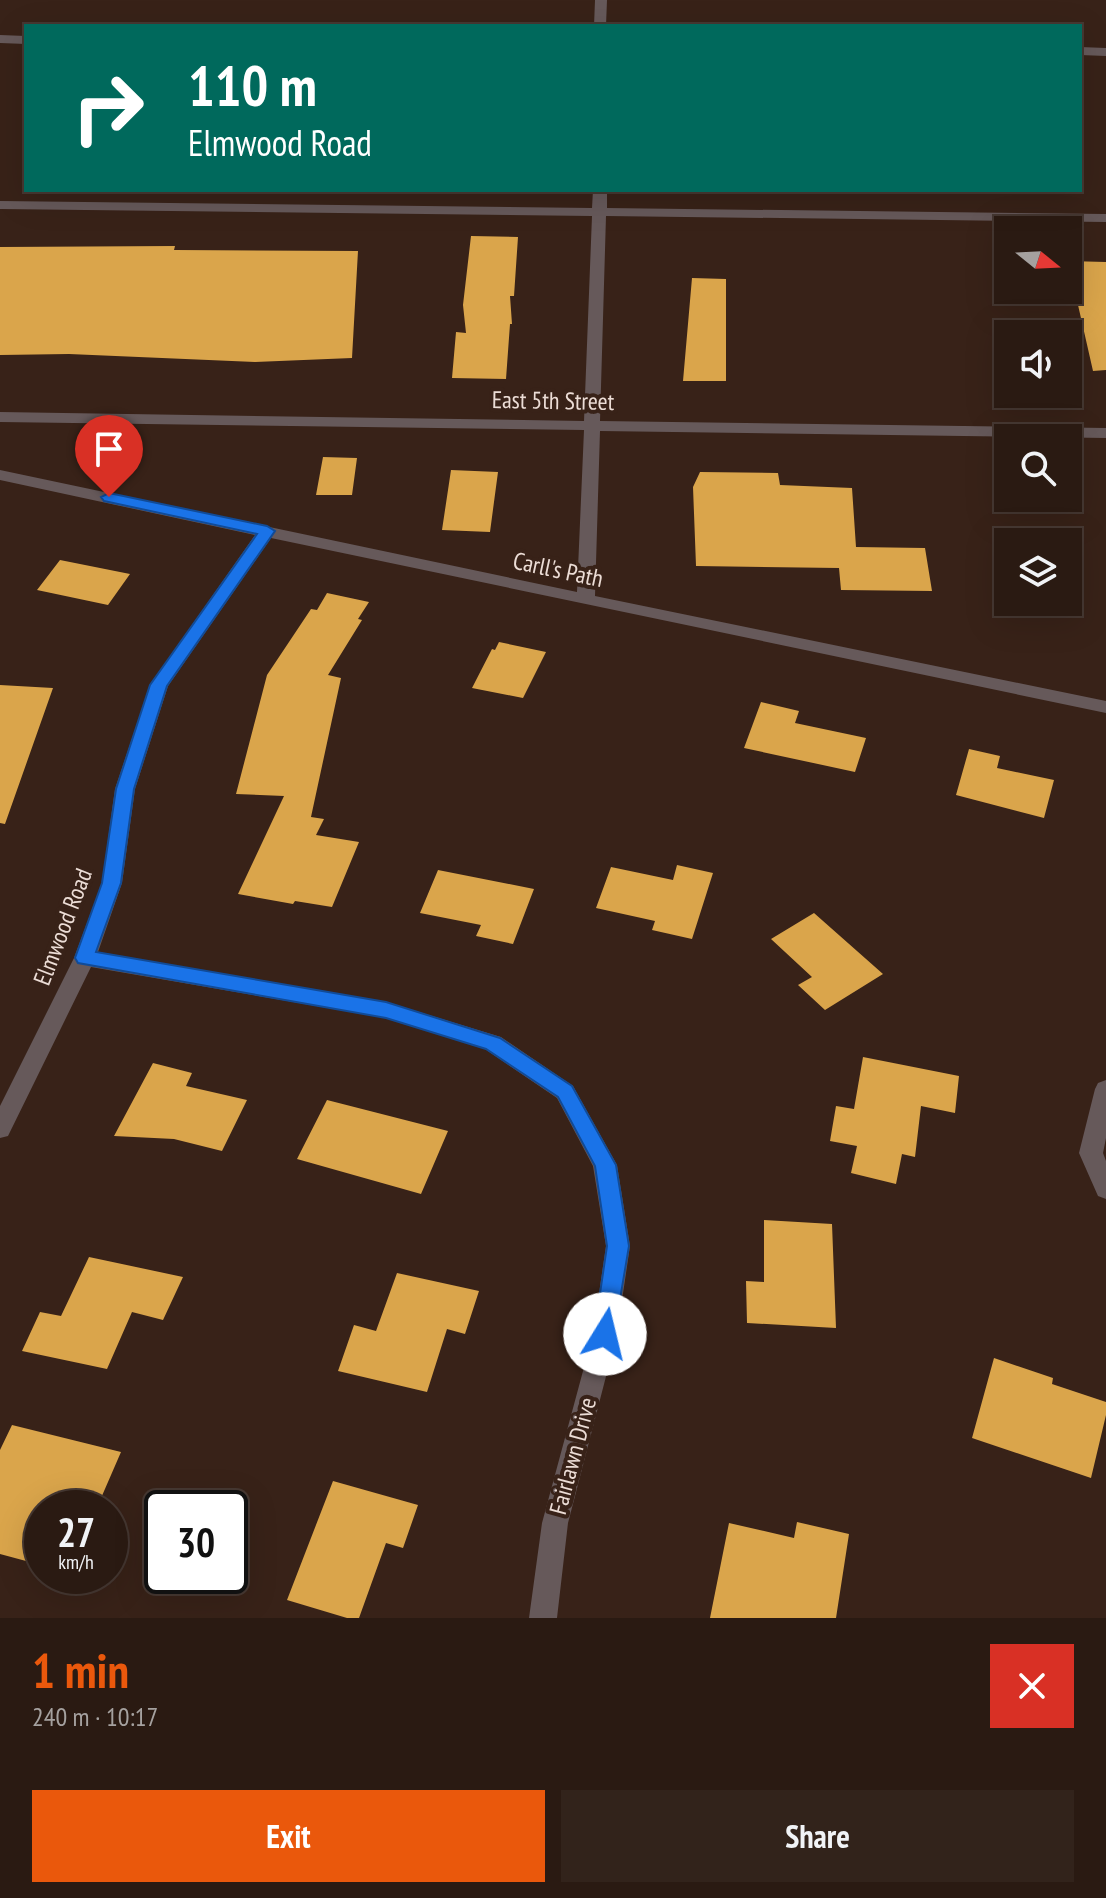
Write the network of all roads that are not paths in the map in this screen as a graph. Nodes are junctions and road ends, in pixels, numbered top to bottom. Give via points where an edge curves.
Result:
1 (601, 0) edge
2 (600, 24) edge
3 (0, 39) edge
4 (24, 40) edge
5 (1082, 51) edge
6 (1106, 52) edge
7 (600, 192) edge
8 (0, 205) edge
9 (600, 212) junction
10 (1106, 218) edge
11 (0, 417) edge
12 (592, 425) junction
13 (1106, 433) edge
14 (0, 475) edge
15 (267, 531) junction
16 (586, 600) junction
17 (1106, 707) edge
18 (85, 958) junction
19 (1106, 1089) edge
20 (0, 1129) edge
21 (1106, 1189) edge
22 (543, 1618) edge

1 - 2 street
3 - 4 street
5 - 6 street
7 - 9 street
8 - 9 street
9 - 10 street
9 - 12 street
11 - 12 street, East 5th Street
12 - 13 street, East 5th Street
12 - 16 street
14 - 15 street, Carll's Path
15 - 16 street, Carll's Path
15 - 18 street, Elmwood Road via 159,685 125,789 112,883
16 - 17 street, Carll's Path
18 - 20 street, Elmwood Road
18 - 22 street, Fairlawn Drive via 386,1010 493,1043 565,1092 605,1165 618,1246 605,1334 555,1523
19 - 21 street via 1091,1153

